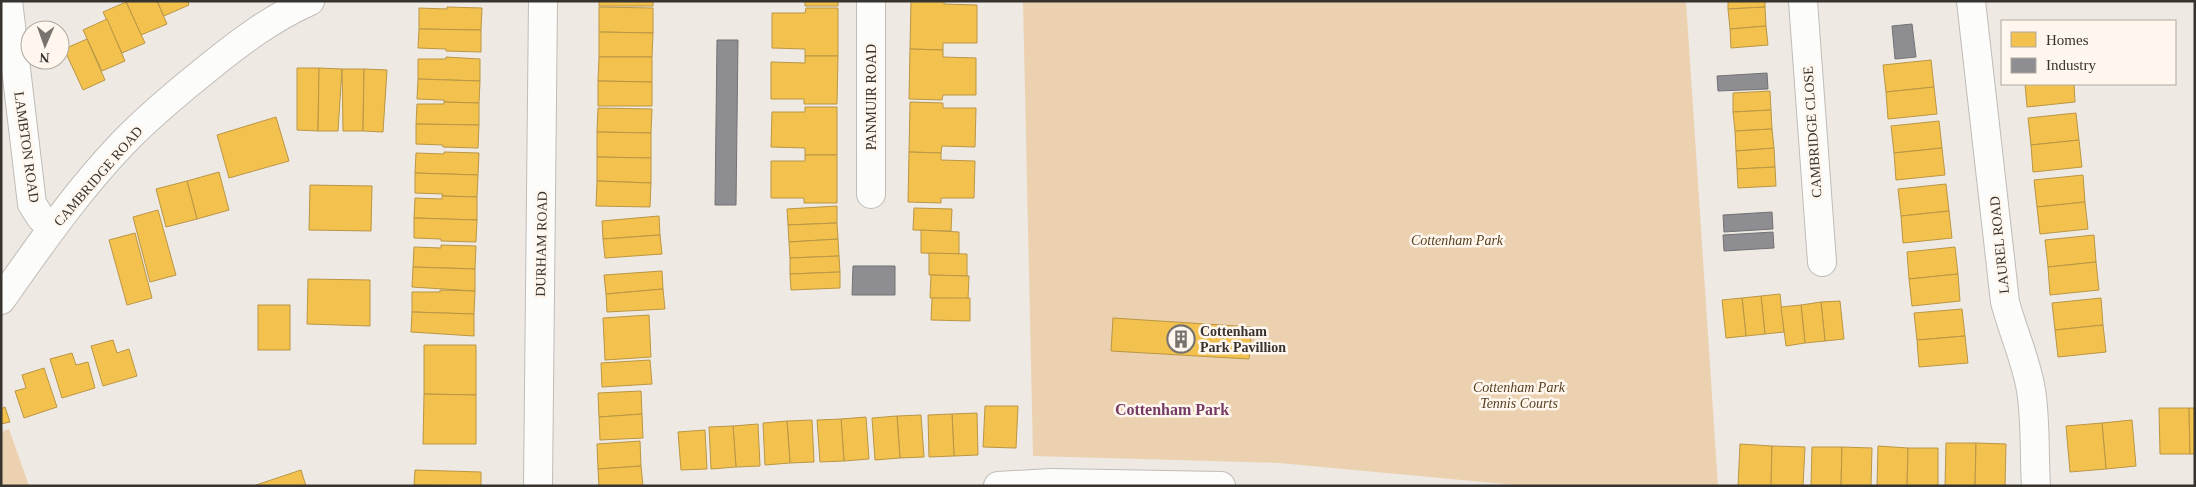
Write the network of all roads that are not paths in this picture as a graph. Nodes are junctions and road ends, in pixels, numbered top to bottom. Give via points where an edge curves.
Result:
1 (8, 1) edge
2 (310, 1) edge
3 (543, 1) edge
4 (871, 1) edge
5 (1803, 1) edge
6 (1971, 1) edge
7 (871, 194) dead end
8 (52, 227) junction
9 (1822, 262) dead end
10 (1, 300) edge
11 (538, 486) edge
12 (998, 486) edge
13 (1221, 486) edge
14 (2036, 486) edge

1 - 8 street, LAMBTON ROAD via 32,204
2 - 8 street, CAMBRIDGE ROAD via 244,40 164,104 122,144
3 - 11 street, DURHAM ROAD
4 - 7 street, PANMUIR ROAD
5 - 9 street, CAMBRIDGE CLOSE
6 - 14 street, LAUREL ROAD via 2005,302 2031,392
8 - 10 street, CAMBRIDGE ROAD
12 - 13 street via 1052,483

